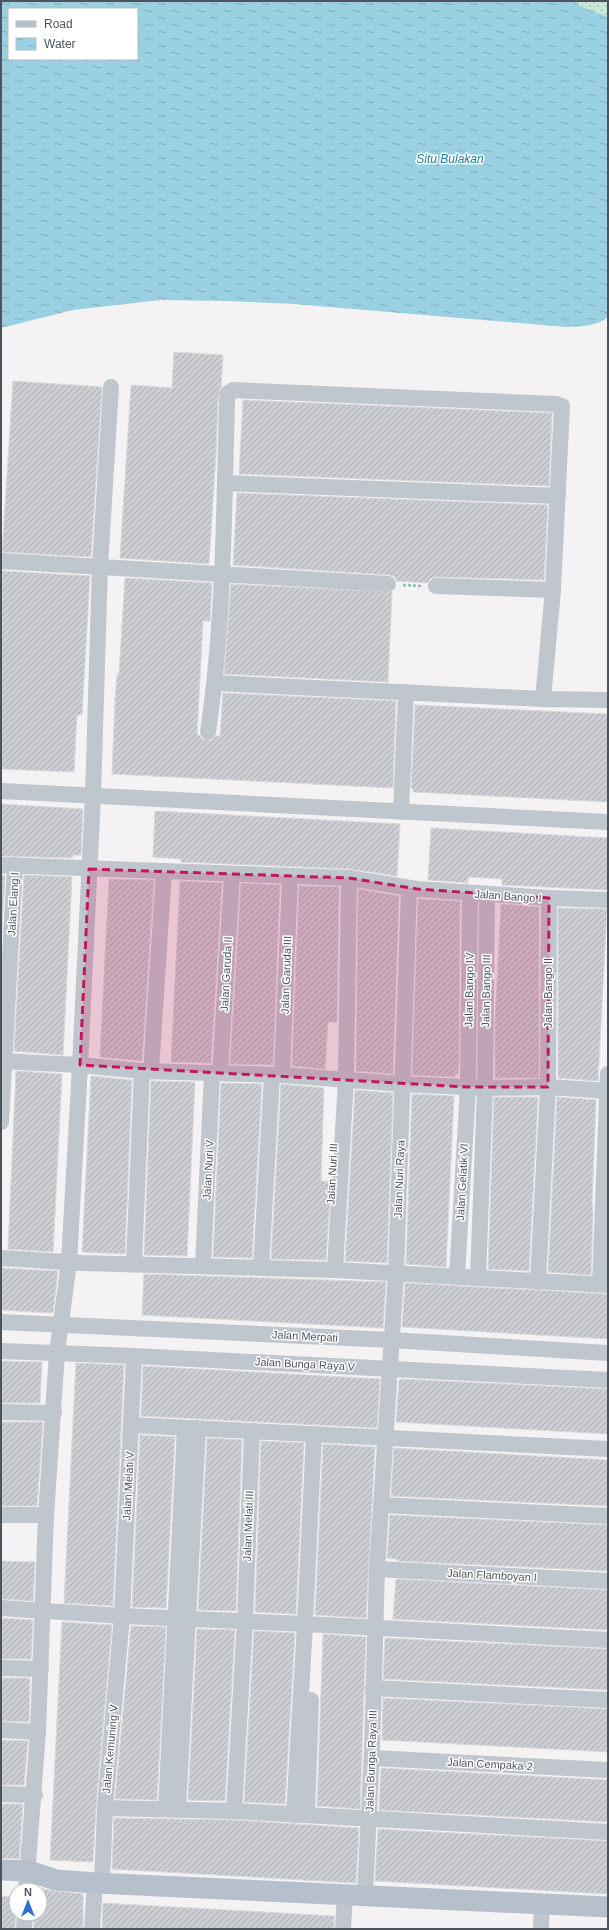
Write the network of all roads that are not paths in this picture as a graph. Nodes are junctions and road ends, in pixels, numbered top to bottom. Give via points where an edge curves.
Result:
1 (111, 387) dead end
2 (225, 483) junction
3 (558, 496) junction
4 (1, 561) edge
5 (100, 566) junction
6 (223, 575) junction
7 (388, 584) road end
8 (436, 586) road end
9 (553, 590) junction
10 (215, 683) junction
11 (406, 692) junction
12 (543, 699) junction
13 (608, 700) edge
14 (208, 732) dead end
15 (1, 792) edge
16 (93, 796) junction
17 (401, 812) junction
18 (608, 822) edge
19 (8, 865) edge
20 (89, 869) junction
21 (164, 871) junction
22 (232, 875) junction
23 (290, 876) junction
24 (349, 878) junction
25 (408, 888) junction
26 (470, 893) junction
27 (487, 894) junction
28 (549, 898) junction
29 (608, 900) edge
30 (3, 1062) edge
31 (80, 1065) junction
32 (147, 1071) junction
33 (212, 1073) junction
34 (608, 1074) edge
35 (277, 1075) junction
36 (342, 1079) junction
37 (402, 1084) junction
38 (468, 1087) junction
39 (548, 1087) junction
40 (485, 1088) junction
41 (608, 1091) edge
42 (1, 1122) edge
43 (604, 1245) edge
44 (1, 1258) edge
45 (69, 1262) junction
46 (134, 1264) junction
47 (199, 1266) junction
48 (261, 1268) junction
49 (331, 1270) junction
50 (396, 1274) junction
51 (457, 1277) junction
52 (478, 1278) junction
53 (538, 1282) junction
54 (604, 1284) edge
55 (1, 1322) edge
56 (61, 1325) junction
57 (391, 1340) junction
58 (1, 1351) edge
59 (57, 1353) junction
60 (608, 1353) edge
61 (134, 1356) junction
62 (390, 1369) junction
63 (608, 1380) edge
64 (1, 1412) edge
65 (54, 1413) junction
66 (131, 1425) junction
67 (191, 1428) junction
68 (252, 1431) junction
69 (318, 1435) junction
70 (384, 1439) junction
71 (608, 1449) edge
72 (381, 1505) junction
73 (1, 1515) edge
74 (46, 1515) junction
75 (608, 1516) edge
76 (377, 1569) junction
77 (608, 1582) edge
78 (1, 1608) edge
79 (43, 1610) junction
80 (122, 1616) junction
81 (182, 1618) junction
82 (245, 1621) junction
83 (310, 1624) junction
84 (375, 1627) junction
85 (608, 1640) edge
86 (1, 1668) edge
87 (41, 1669) junction
88 (373, 1688) junction
89 (608, 1700) edge
90 (1, 1730) edge
91 (38, 1732) junction
92 (372, 1753) junction
93 (428, 1756) junction
94 (608, 1760) edge
95 (608, 1770) edge
96 (1, 1794) edge
97 (35, 1795) junction
98 (105, 1808) junction
99 (172, 1809) junction
100 (234, 1811) junction
101 (300, 1815) junction
102 (369, 1820) junction
103 (608, 1832) edge
104 (1, 1870) edge
105 (27, 1882) edge
106 (98, 1883) junction
107 (355, 1894) junction
108 (542, 1904) junction
109 (608, 1907) edge
110 (92, 1929) edge
111 (343, 1929) edge
112 (541, 1929) edge

1 - 5 street
2 - 3 street
2 - 3 street via 227,401 228,393 233,390 560,405 562,406
2 - 6 street
3 - 9 street
4 - 5 street
5 - 6 street
5 - 16 street
6 - 7 street
6 - 10 street
8 - 9 street
9 - 12 street
10 - 11 street
10 - 14 street
11 - 12 street
11 - 17 street
12 - 13 street
15 - 16 street
16 - 17 street
16 - 20 street
17 - 18 street
19 - 20 street, Jalan Bango I
19 - 30 street, Jalan Elang I
20 - 21 street, Jalan Bango I
20 - 31 street
21 - 22 street, Jalan Bango I
21 - 32 street
22 - 23 street, Jalan Bango I
22 - 33 street, Jalan Garuda II
23 - 24 street, Jalan Bango I
23 - 35 street, Jalan Garuda III
24 - 25 street, Jalan Bango I
24 - 36 street, Jalan Nuri III
25 - 26 street, Jalan Bango I
25 - 37 street, Jalan Nuri Raya
26 - 27 street, Jalan Bango I
26 - 38 street, Jalan Bango IV
27 - 28 street, Jalan Bango I
27 - 40 street, Jalan Bango III
28 - 29 street, Jalan Bango I
28 - 39 street, Jalan Bango II
30 - 31 street
30 - 42 street, Jalan Elang I
31 - 32 street
31 - 45 street
32 - 33 street
32 - 46 street
33 - 35 street
33 - 47 street, Jalan Garuda II
34 - 41 street
35 - 36 street
35 - 48 street, Jalan Garuda III
36 - 37 street
36 - 49 street, Jalan Nuri III
37 - 38 street
37 - 50 street, Jalan Nuri Raya
38 - 40 street
38 - 51 street, Jalan Gelatik VI
39 - 40 street
39 - 41 street
39 - 53 street, Jalan Bango II
40 - 52 street, Jalan Bango III
41 - 43 street
43 - 54 street
44 - 45 street
45 - 46 street
45 - 56 street
46 - 47 street
47 - 48 street
48 - 49 street
49 - 50 street
50 - 51 street
50 - 57 street, Jalan Nuri Raya
51 - 52 street
52 - 53 street
53 - 54 street
55 - 56 street, Jalan Merpati
56 - 57 street, Jalan Merpati
56 - 59 street
57 - 60 street, Jalan Merpati
57 - 62 street, Jalan Nuri Raya
58 - 59 street, Jalan Bunga Raya V
59 - 61 street, Jalan Bunga Raya V
59 - 65 street
61 - 62 street, Jalan Bunga Raya V
61 - 66 street, Jalan Melati V
62 - 63 street, Jalan Bunga Raya V
62 - 70 street, Jalan Nuri Raya
64 - 65 street
65 - 74 street
66 - 67 street
66 - 80 street, Jalan Melati V
67 - 68 street
67 - 81 street
68 - 69 street
68 - 82 street, Jalan Melati III
69 - 70 street
69 - 83 street
70 - 71 street
70 - 72 street, Jalan Bunga Raya III
72 - 75 street
72 - 76 street, Jalan Bunga Raya III
73 - 74 street
74 - 79 street
76 - 77 street, Jalan Flamboyan I
76 - 84 street, Jalan Bunga Raya III
78 - 79 street
79 - 80 street
79 - 87 street
80 - 81 street
80 - 98 street, Jalan Kemuning V
81 - 82 street
81 - 99 street
82 - 83 street
82 - 100 street, Jalan Melati III
83 - 84 street
83 - 101 street
84 - 85 street
84 - 88 street, Jalan Bunga Raya III
86 - 87 street
87 - 91 street
88 - 89 street
88 - 92 street, Jalan Bunga Raya III
90 - 91 street
91 - 97 street
92 - 93 street, Jalan Cempaka 2
92 - 102 street, Jalan Bunga Raya III
93 - 94 street, Jalan Cempaka 2
93 - 95 street, Jalan Cempaka 2
96 - 97 street
97 - 105 street
98 - 99 street
98 - 106 street, Jalan Kemuning V
99 - 100 street
100 - 101 street
101 - 102 street
102 - 103 street
102 - 107 street, Jalan Bunga Raya III
104 - 105 main road
105 - 106 main road via 56,1880
106 - 107 main road
106 - 110 street, Jalan Kemuning V
107 - 108 main road
107 - 111 street, Jalan Bunga Raya III
108 - 109 main road
108 - 112 street

